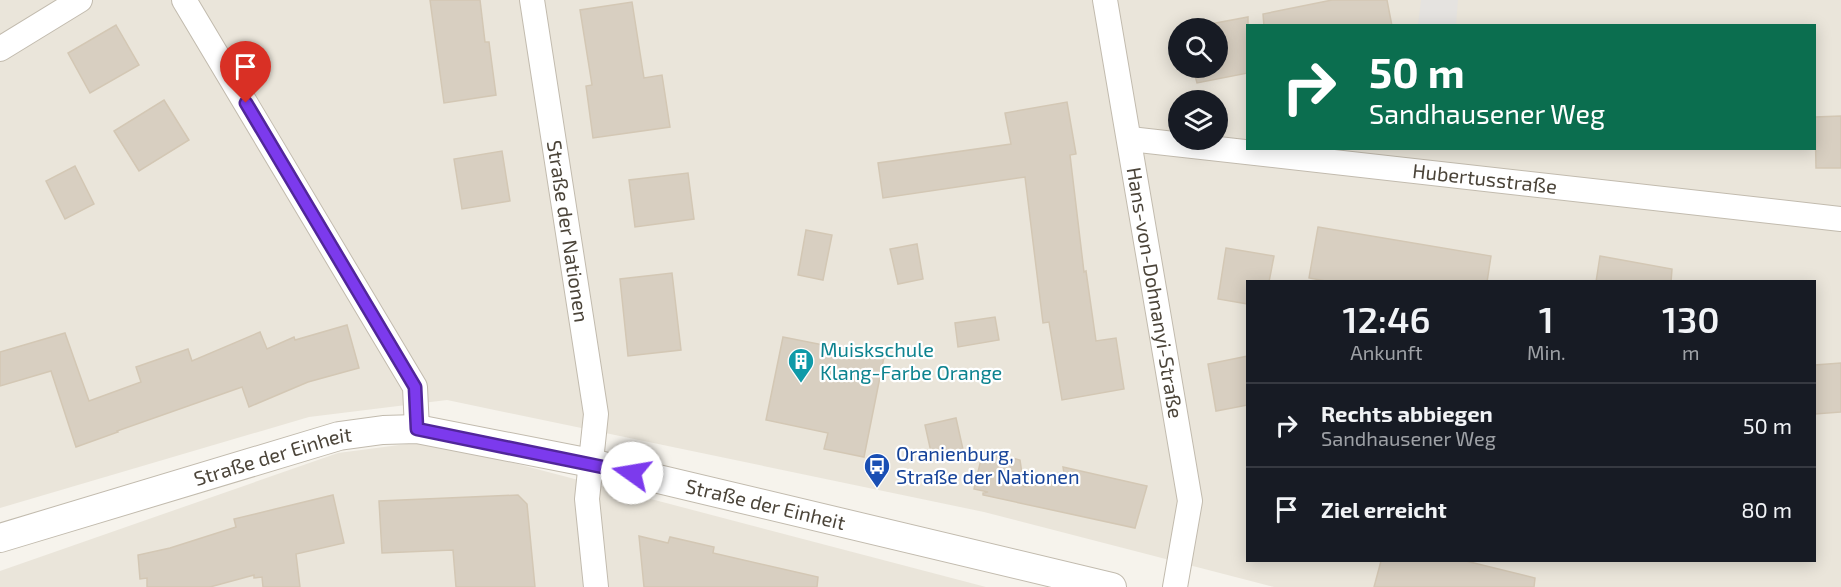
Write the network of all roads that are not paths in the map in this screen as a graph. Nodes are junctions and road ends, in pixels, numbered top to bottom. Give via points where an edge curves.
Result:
1 (80, 0) edge
2 (184, 0) edge
3 (532, 0) edge
4 (1105, 0) edge
5 (0, 49) edge
6 (1130, 139) junction
7 (1841, 219) edge
8 (417, 429) junction
9 (591, 464) junction
10 (0, 538) edge
11 (1054, 581) edge
12 (596, 587) edge
13 (1112, 587) edge
14 (1175, 587) edge

1 - 5 street
2 - 8 street via 415,387
3 - 9 street, Straße der Nationen via 596,414
4 - 6 street, Hans-von-Dohnanyi-Straße
6 - 7 street, Hubertusstraße
6 - 14 street, Hans-von-Dohnanyi-Straße via 1190,501
8 - 9 street, Straße der Einheit
8 - 10 street, Straße der Einheit via 339,436
9 - 11 street, Straße der Einheit
9 - 12 street, Straße der Nationen via 587,499
11 - 13 street, Straße der Einheit

